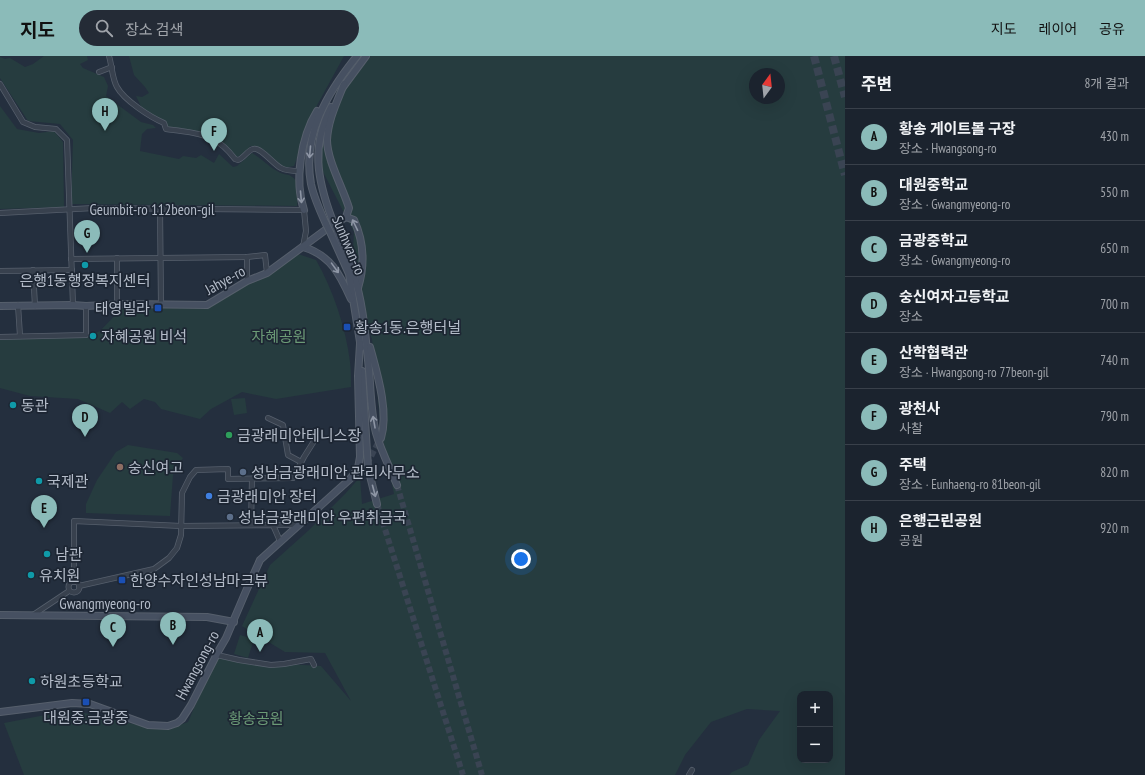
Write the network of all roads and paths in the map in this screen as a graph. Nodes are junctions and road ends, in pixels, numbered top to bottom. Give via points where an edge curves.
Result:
1 (109, 56) edge
2 (352, 56) edge
3 (357, 56) edge
4 (366, 56) edge
5 (349, 66) junction
6 (112, 67) junction
7 (99, 72) dead end
8 (0, 84) edge
9 (344, 84) junction
10 (329, 95) junction
11 (300, 171) junction
12 (160, 208) junction
13 (70, 209) junction
14 (304, 210) junction
15 (0, 213) edge
16 (346, 217) junction
17 (304, 247) junction
18 (247, 257) junction
19 (117, 258) junction
20 (160, 258) junction
21 (71, 259) junction
22 (33, 270) junction
23 (72, 270) junction
24 (0, 271) edge
25 (267, 273) junction
26 (247, 281) junction
27 (358, 290) junction
28 (117, 304) junction
29 (18, 305) junction
30 (73, 305) junction
31 (161, 305) junction
32 (354, 305) junction
33 (0, 306) edge
34 (35, 306) junction
35 (86, 306) junction
36 (365, 331) junction
37 (20, 336) junction
38 (0, 337) edge
39 (360, 344) junction
40 (268, 418) dead end
41 (316, 438) dead end
42 (381, 438) tunnel mouth
43 (301, 462) junction
44 (364, 469) tunnel mouth
45 (252, 479) junction
46 (350, 479) junction
47 (397, 484) tunnel mouth
48 (377, 504) tunnel mouth
49 (251, 525) junction
50 (273, 525) junction
51 (298, 525) junction
52 (181, 526) junction
53 (280, 541) junction
54 (74, 582) junction
55 (79, 586) junction
56 (69, 591) junction
57 (0, 615) edge
58 (33, 615) junction
59 (234, 622) junction
60 (217, 655) junction
61 (314, 665) dead end
62 (0, 712) edge
63 (692, 770) dead end
64 (689, 775) edge

1 - 6 street
2 - 5 street
3 - 5 main road, Sunhwan-ro
4 - 9 main road, Sunhwan-ro
5 - 10 main road, Sunhwan-ro
6 - 7 street
6 - 11 street via 121,92 150,116 164,123 166,129 197,133 214,139 238,160 253,149 259,149 282,169
8 - 13 street via 23,122 35,127 56,128 67,140
9 - 16 main road via 333,112 327,141 349,208
9 - 27 main road, Sunhwan-ro, bridge via 320,135 317,160 326,204 349,259
10 - 11 main road via 316,112 309,128
10 -> 32 main road, Sunhwan-ro, bridge via 312,138 311,184 318,206 349,274
11 -> 14 main road
12 - 13 street, Geumbit-ro 112beon-gil
12 - 14 street, Geumbit-ro 112beon-gil
12 - 20 street
13 - 15 street, Geumbit-ro 112beon-gil
13 - 21 street
14 - 17 street
16 - 17 main road, Jahye-ro
27 -> 16 main road via 362,275 361,241 354,220
17 - 25 main road, Jahye-ro
17 -> 32 main road via 318,252 330,262
18 - 20 street
18 - 25 street via 265,255
18 - 26 street
19 - 20 street
19 - 21 street
19 - 28 street
20 - 31 street
21 - 23 street
22 - 23 street
22 - 24 street
22 - 34 street
23 - 30 street
25 - 26 main road, Jahye-ro
26 - 31 main road, Jahye-ro via 207,306
27 - 36 main road, Sunhwan-ro
28 - 31 main road, Jahye-ro
28 - 35 main road, Jahye-ro
29 - 33 main road, Jahye-ro
29 - 34 main road, Jahye-ro
29 - 37 street
30 - 34 main road, Jahye-ro
30 - 35 main road, Jahye-ro
32 - 39 main road, Sunhwan-ro
35 - 37 street via 86,335
36 - 42 main road via 383,407
47 -> 36 main road, Sunhwan-ro via 376,433
37 - 38 street
39 - 46 main road via 360,457 358,468
39 -> 48 main road, Sunhwan-ro via 368,468
40 - 43 street via 283,424 288,455
41 - 43 street
43 - 45 street via 293,478
44 - 46 main road
45 - 49 street
45 - 52 street via 228,479 228,469 196,470 182,494
46 - 51 main road, Hwangsong-ro
49 - 50 street
49 - 52 street
50 - 51 street
50 - 53 street
51 - 53 main road, Hwangsong-ro
52 - 54 street via 74,521
52 - 55 street via 177,548 154,569
53 - 59 main road, Hwangsong-ro via 260,560
54 - 55 street
54 - 56 street via 68,585
55 - 56 street via 77,592
56 - 58 street
57 - 58 main road, Gwangmyeong-ro
58 - 59 main road, Gwangmyeong-ro via 207,617
59 - 60 main road, Hwangsong-ro
60 - 61 street via 271,665 311,659
60 - 62 main road, Hwangsong-ro via 191,705 177,724 148,725 90,704 72,703
63 - 64 street

